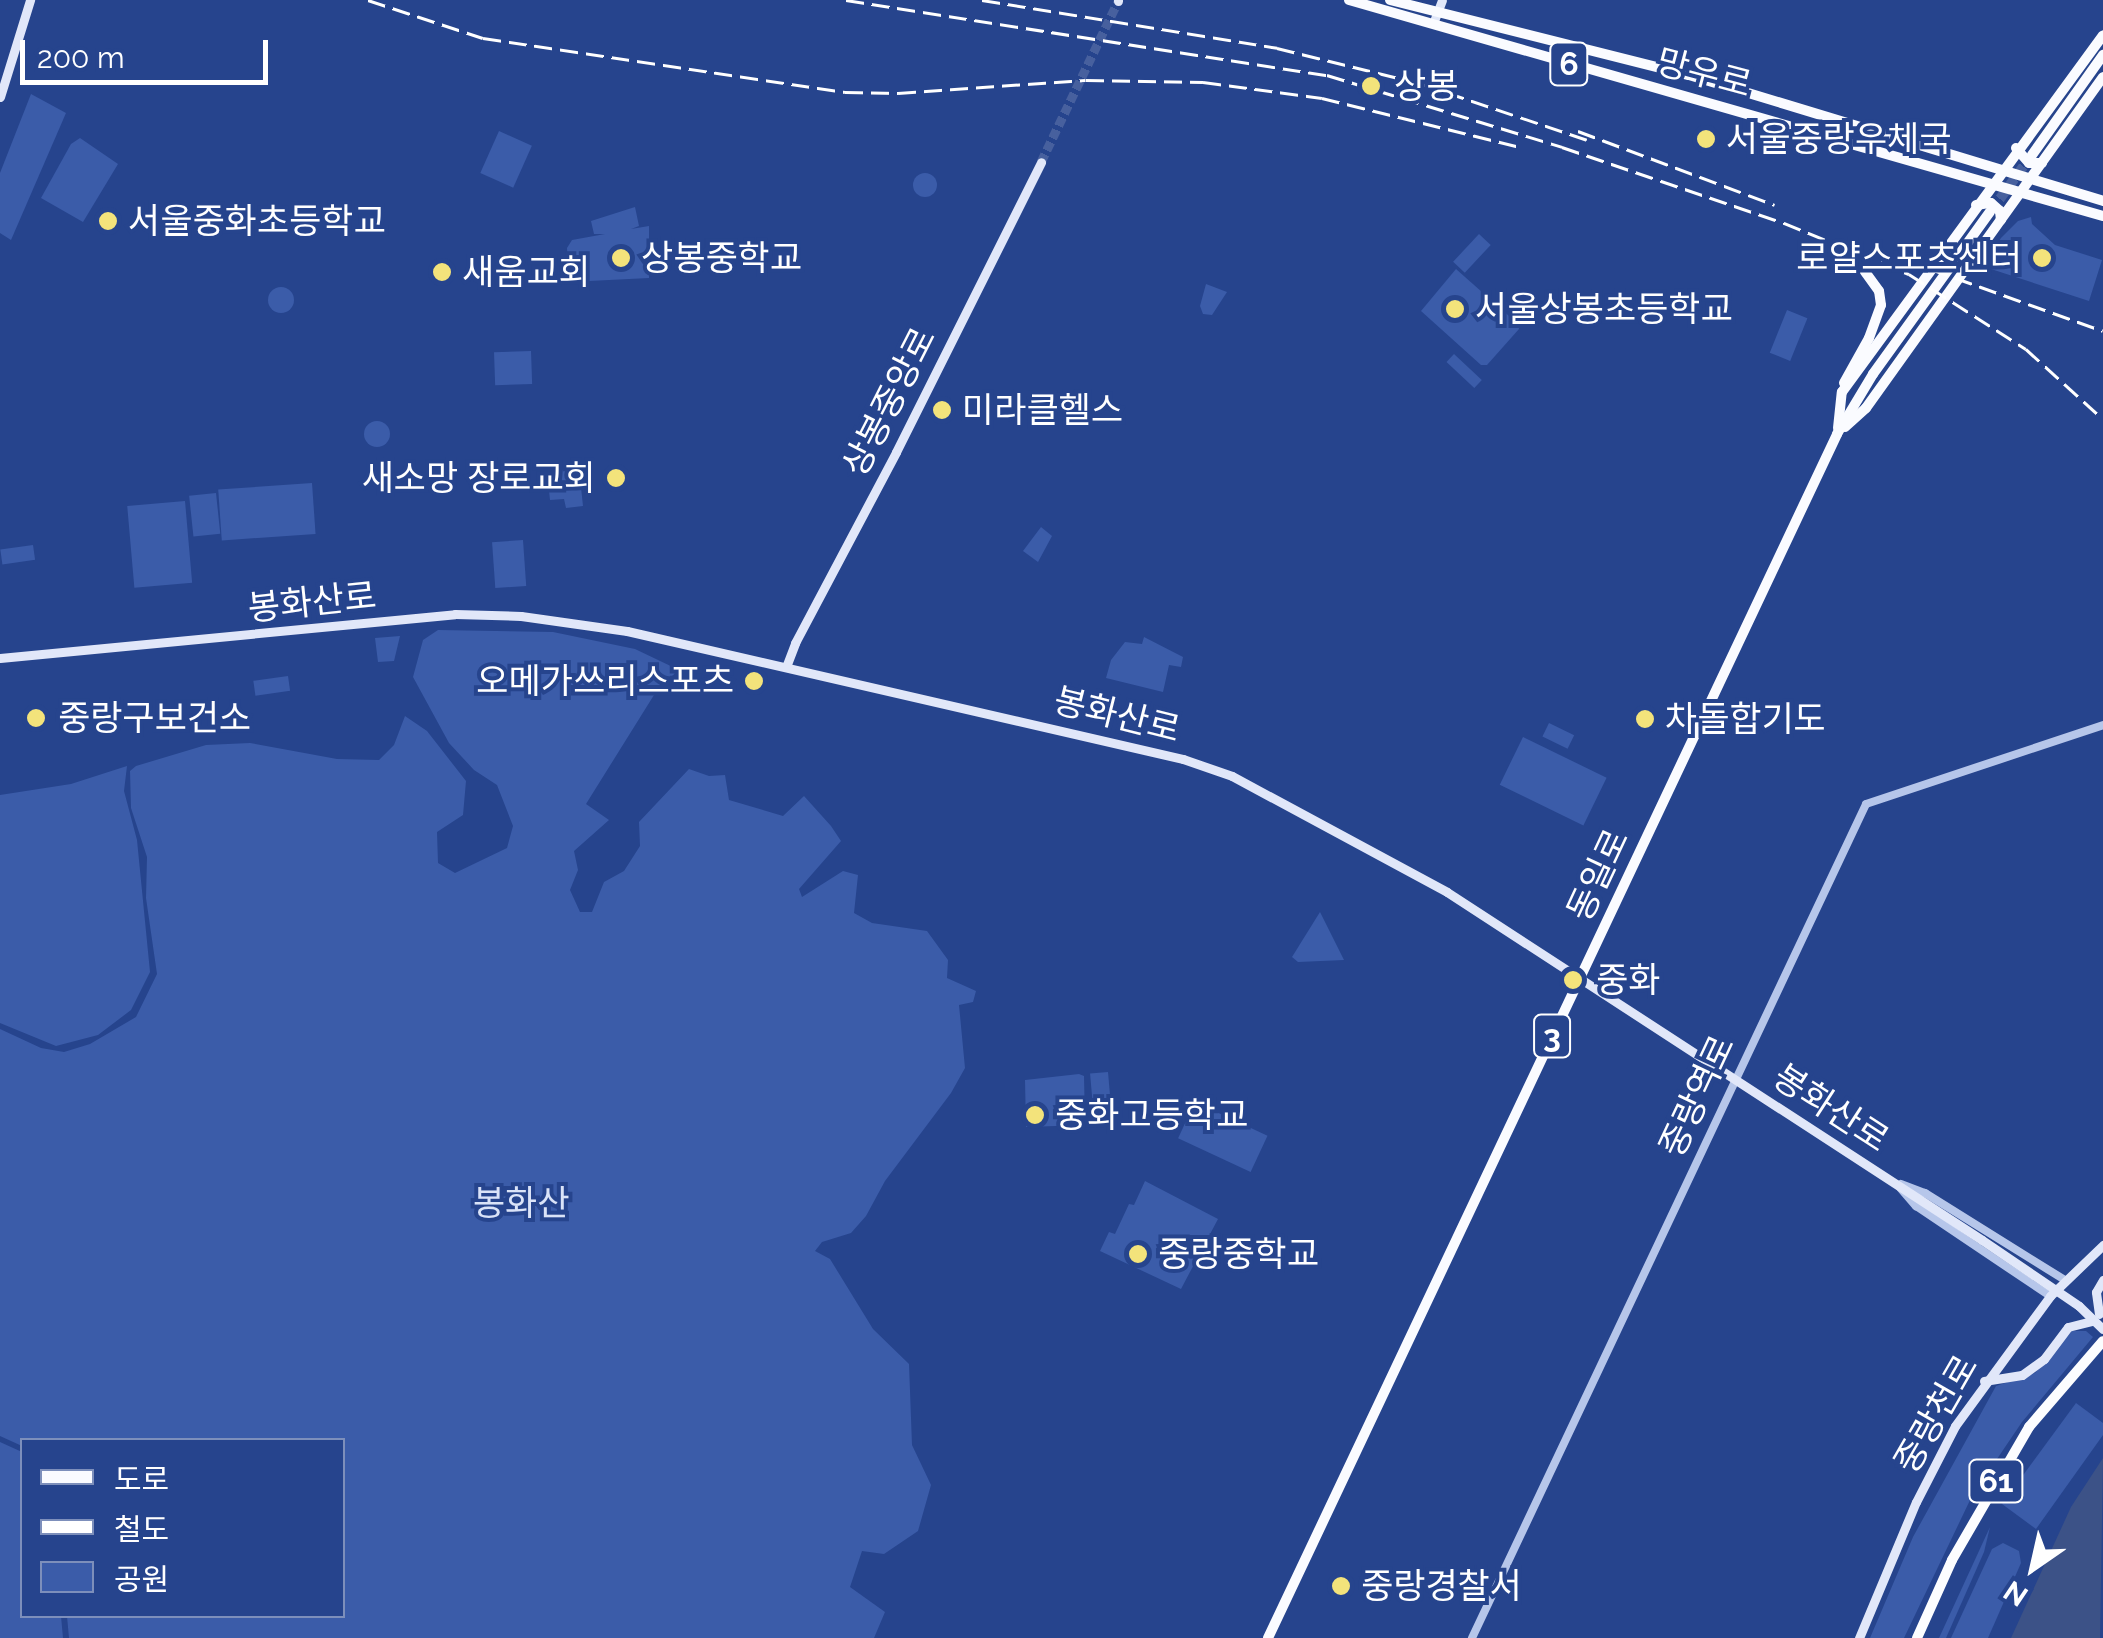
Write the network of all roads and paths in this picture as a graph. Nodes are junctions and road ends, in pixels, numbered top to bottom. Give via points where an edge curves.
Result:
1 (30, 0) edge
2 (1349, 0) edge
3 (1390, 0) edge
4 (1442, 0) edge
5 (1436, 17) junction
6 (2103, 35) edge
7 (2103, 55) edge
8 (2103, 77) edge
9 (0, 97) edge
10 (2016, 148) junction
11 (2032, 155) tunnel mouth
12 (1041, 162) tunnel mouth
13 (2042, 163) junction
14 (2000, 171) junction
15 (2031, 180) junction
16 (1991, 183) junction
17 (2022, 192) junction
18 (2103, 200) edge
19 (1976, 205) junction
20 (1990, 212) tunnel mouth
21 (2103, 216) edge
22 (2000, 221) junction
23 (1863, 269) dead end
24 (1842, 392) junction
25 (1837, 434) junction
26 (0, 658) edge
27 (786, 668) junction
28 (2103, 726) edge
29 (1580, 978) junction
30 (1736, 1079) junction
31 (1894, 1182) junction
32 (2103, 1246) edge
33 (2065, 1280) junction
34 (2103, 1280) edge
35 (2050, 1296) junction
36 (2098, 1317) edge
37 (2103, 1328) edge
38 (2103, 1341) edge
39 (1984, 1381) junction
40 (1268, 1638) edge
41 (1472, 1638) edge
42 (1859, 1638) edge
43 (1917, 1638) edge

1 - 9 main road
2 - 5 main road, 망우로 / 6
3 - 5 main road, 망우로 / 6
4 - 5 main road
5 - 14 main road, 망우로 / 6 via 1689,75
5 - 16 main road, 망우로 / 6 via 1480,39
6 - 10 main road
7 - 11 main road
8 - 13 main road
10 - 13 main road via 2028,163
10 - 14 main road
12 - 27 main road, 상봉중앙로
13 - 15 main road
14 - 15 main road, 망우로
14 - 16 main road
15 - 17 main road
15 - 18 main road
16 - 17 main road, 망우로 / 6
16 - 19 main road
17 - 21 main road, 망우로 / 6
17 - 22 main road
19 - 22 main road via 1996,206
19 - 24 main road
20 - 25 main road, 동일로 / 3
22 - 25 main road via 1866,408
23 - 24 main road via 1879,290 1880,304
24 - 25 main road
25 - 29 main road, 동일로 / 3
26 - 27 main road, 봉화산로 via 455,614 627,632
27 - 29 main road, 봉화산로 via 1222,772 1437,886
28 - 30 street, 중랑역로 via 1866,804
29 - 30 main road, 봉화산로
29 - 40 main road, 동일로 / 3
30 - 31 main road, 봉화산로
30 - 41 street, 중랑역로
31 - 33 street via 1925,1193
31 - 35 street via 1916,1206
31 - 36 main road, 봉화산로, bridge
32 - 33 main road, 중랑천로
33 - 35 main road, 중랑천로
34 - 36 main road via 2096,1292
35 - 39 main road, 중랑천로
36 - 37 main road, 봉화산로
36 - 39 main road via 2071,1324 2022,1375
38 - 43 highway, 61 via 2029,1427 1952,1560
39 - 42 main road, 중랑천로 via 1943,1446

